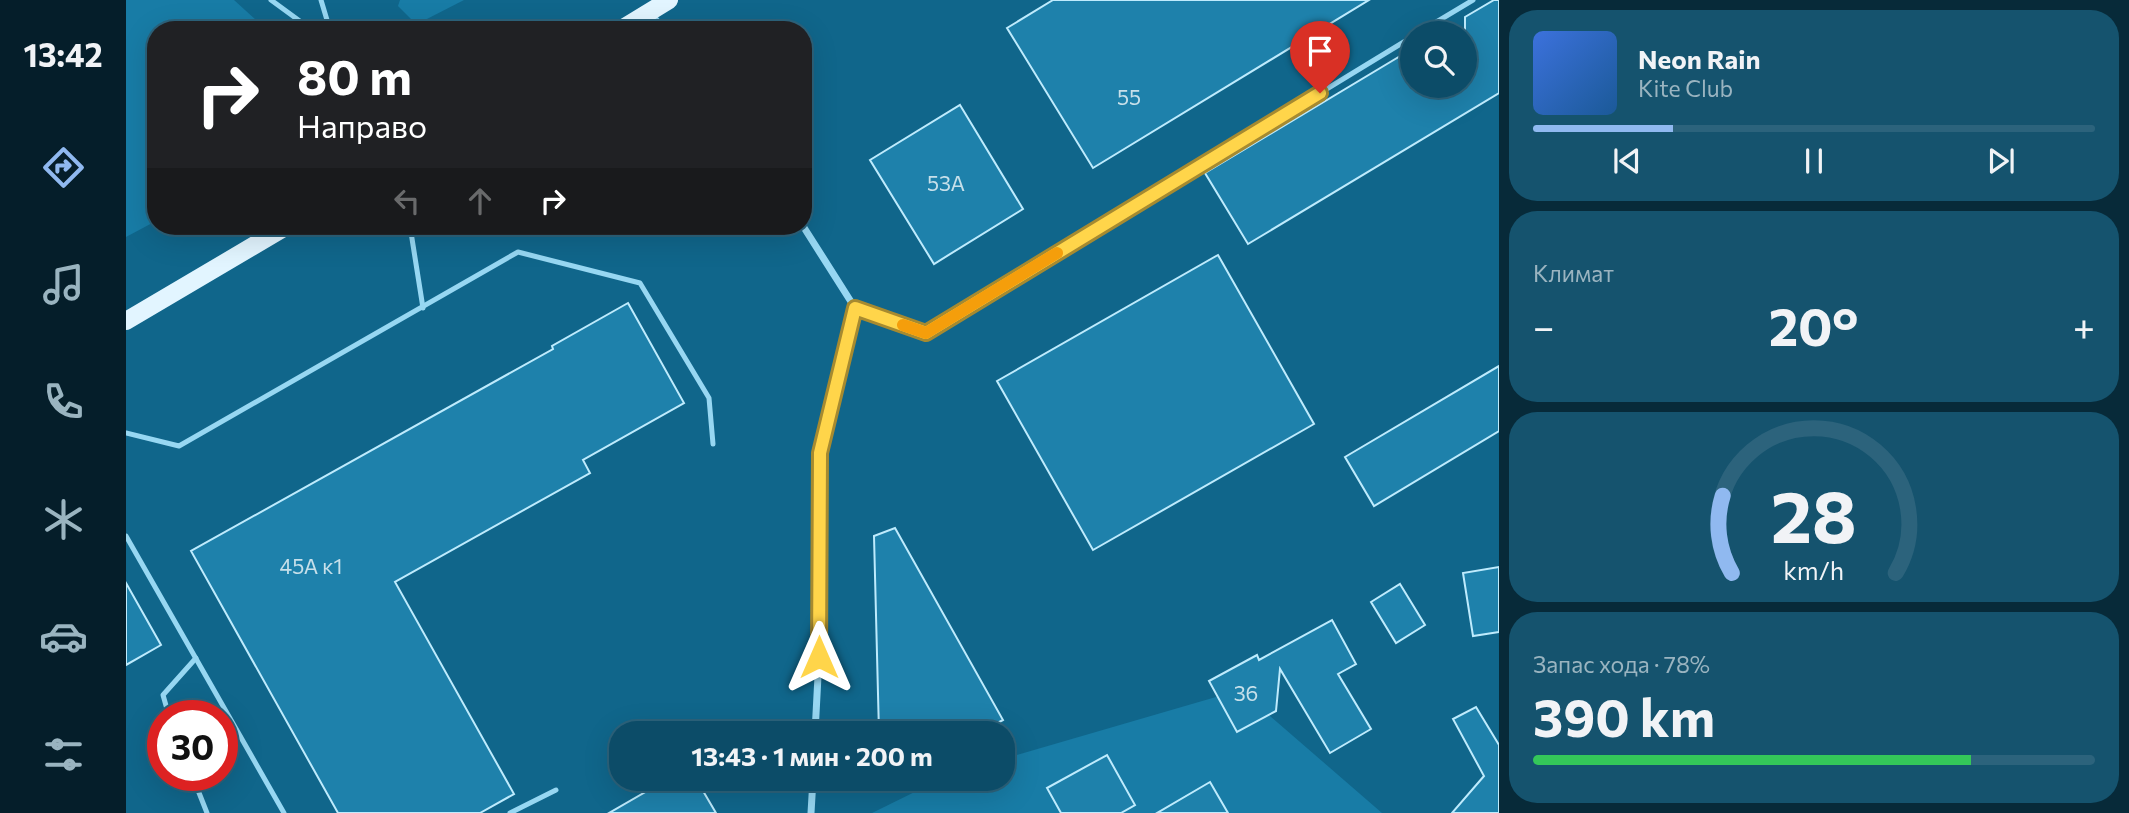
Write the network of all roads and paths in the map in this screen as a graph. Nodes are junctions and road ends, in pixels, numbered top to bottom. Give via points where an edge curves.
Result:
1 (271, 0) edge
2 (321, 0) edge
3 (669, 0) edge
4 (1473, 0) edge
5 (649, 12) junction
6 (300, 21) edge
7 (327, 21) edge
8 (634, 21) edge
9 (656, 21) edge
10 (1438, 21) edge
11 (1400, 44) edge
12 (272, 235) edge
13 (411, 235) edge
14 (809, 235) edge
15 (423, 308) junction
16 (855, 308) junction
17 (126, 321) edge
18 (126, 433) edge
19 (713, 444) dead end
20 (126, 536) edge
21 (196, 658) junction
22 (164, 700) edge
23 (816, 721) edge
24 (556, 790) dead end
25 (198, 791) edge
26 (812, 791) edge
27 (207, 813) edge
28 (284, 813) edge
29 (510, 813) edge
30 (811, 813) edge

1 - 6 lane
2 - 7 lane
3 - 5 main road
4 - 10 lane
5 - 8 main road
5 - 9 street
11 - 16 lane via 926,333
12 - 17 main road
13 - 15 lane
14 - 16 street
15 - 18 lane via 179,446
15 - 19 lane via 518,252 640,283 709,398
16 - 23 street via 820,453
20 - 21 lane
21 - 22 lane via 163,695
21 - 28 lane
24 - 29 lane
25 - 27 lane
26 - 30 street

